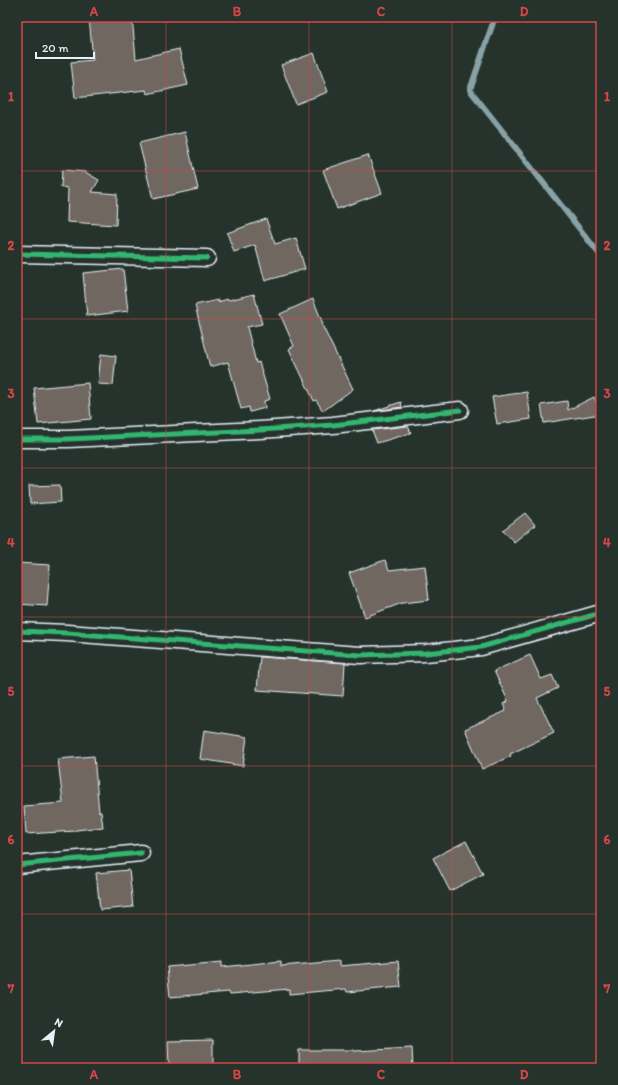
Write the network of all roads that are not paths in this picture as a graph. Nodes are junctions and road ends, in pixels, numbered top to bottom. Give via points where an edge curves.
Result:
1 (17, 254) edge
2 (207, 258) dead end
3 (460, 410) dead end
4 (17, 439) edge
5 (601, 613) edge
6 (17, 630) edge
7 (141, 853) dead end
8 (17, 865) edge

1 - 2 street
3 - 4 street via 325,426
5 - 6 street via 481,647 426,653 360,655
7 - 8 street

